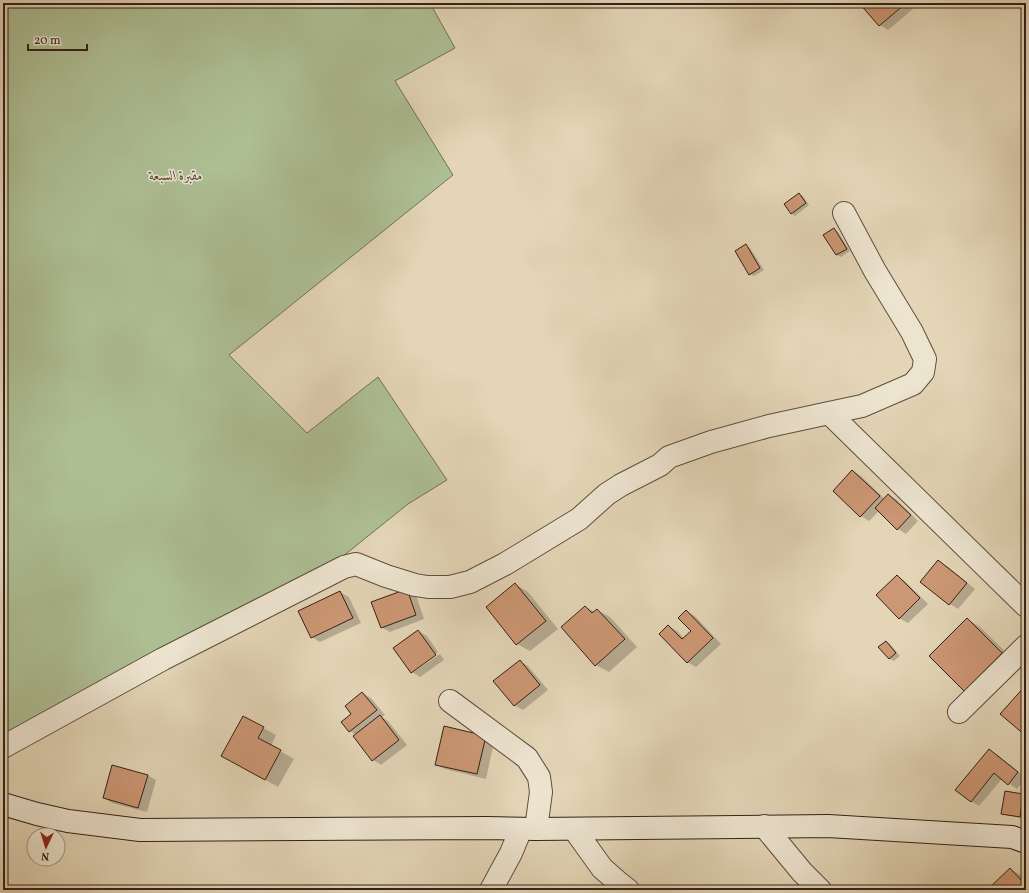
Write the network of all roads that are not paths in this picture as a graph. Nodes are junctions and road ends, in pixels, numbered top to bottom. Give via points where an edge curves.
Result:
1 (844, 213) dead end
2 (829, 413) junction
3 (1026, 606) edge
4 (1026, 646) edge
5 (450, 700) dead end
6 (959, 712) dead end
7 (3, 747) edge
8 (3, 804) edge
9 (764, 826) junction
10 (529, 829) junction
11 (574, 829) junction
12 (1026, 842) edge
13 (491, 890) edge
14 (628, 890) edge
15 (820, 890) edge

1 - 2 street via 925,359 923,372 914,384 862,406
2 - 3 street
2 - 7 street via 769,426 669,457 660,465 607,494 579,519 470,582 450,587 415,585 356,564 344,567 163,659
4 - 6 street
5 - 10 street via 527,758 539,777 541,792
8 - 10 street via 68,821 140,830
9 - 11 street
9 - 12 street via 828,826 1012,837
9 - 15 street
10 - 11 street
10 - 13 street via 511,853
11 - 14 street via 602,868

